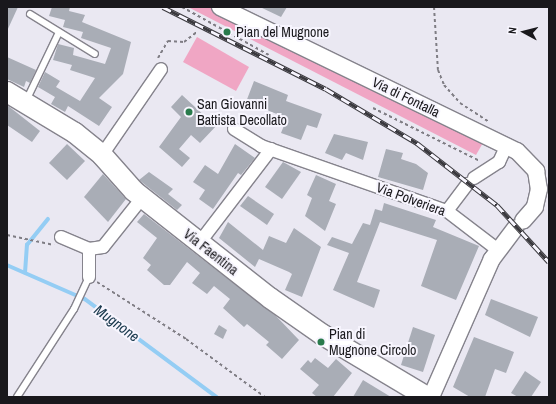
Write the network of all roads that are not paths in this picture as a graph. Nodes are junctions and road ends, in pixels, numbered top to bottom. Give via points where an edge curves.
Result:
1 (220, 7) edge
2 (30, 14) dead end
3 (59, 32) junction
4 (95, 54) dead end
5 (161, 69) road end
6 (7, 92) edge
7 (26, 101) junction
8 (234, 129) dead end
9 (500, 142) junction
10 (271, 149) junction
11 (99, 153) junction
12 (142, 198) junction
13 (447, 211) junction
14 (63, 238) road end
15 (200, 242) junction
16 (89, 249) junction
17 (498, 250) junction
18 (89, 281) joint
19 (17, 397) edge
20 (427, 397) edge
21 (431, 397) edge

1 - 9 street, Via di Fontalla
2 - 3 lane
3 - 4 lane
3 - 7 lane
5 - 11 street via 124,120 122,130
6 - 7 main road, Via Faentina
7 - 11 main road, Via Faentina
8 - 10 street, Via Polveriera
9 - 13 street via 499,162 471,181
9 - 17 street, Via di Fontalla via 531,163 538,180 535,207
10 - 13 street, Via Polveriera
10 - 15 street
11 - 12 main road, Via Faentina
12 - 15 main road, Via Faentina
12 - 16 street via 103,247
13 - 17 street, Via Polveriera
14 - 16 street
15 - 20 main road, Via Faentina via 310,327
16 - 18 street
17 - 21 street
18 - 19 lane

